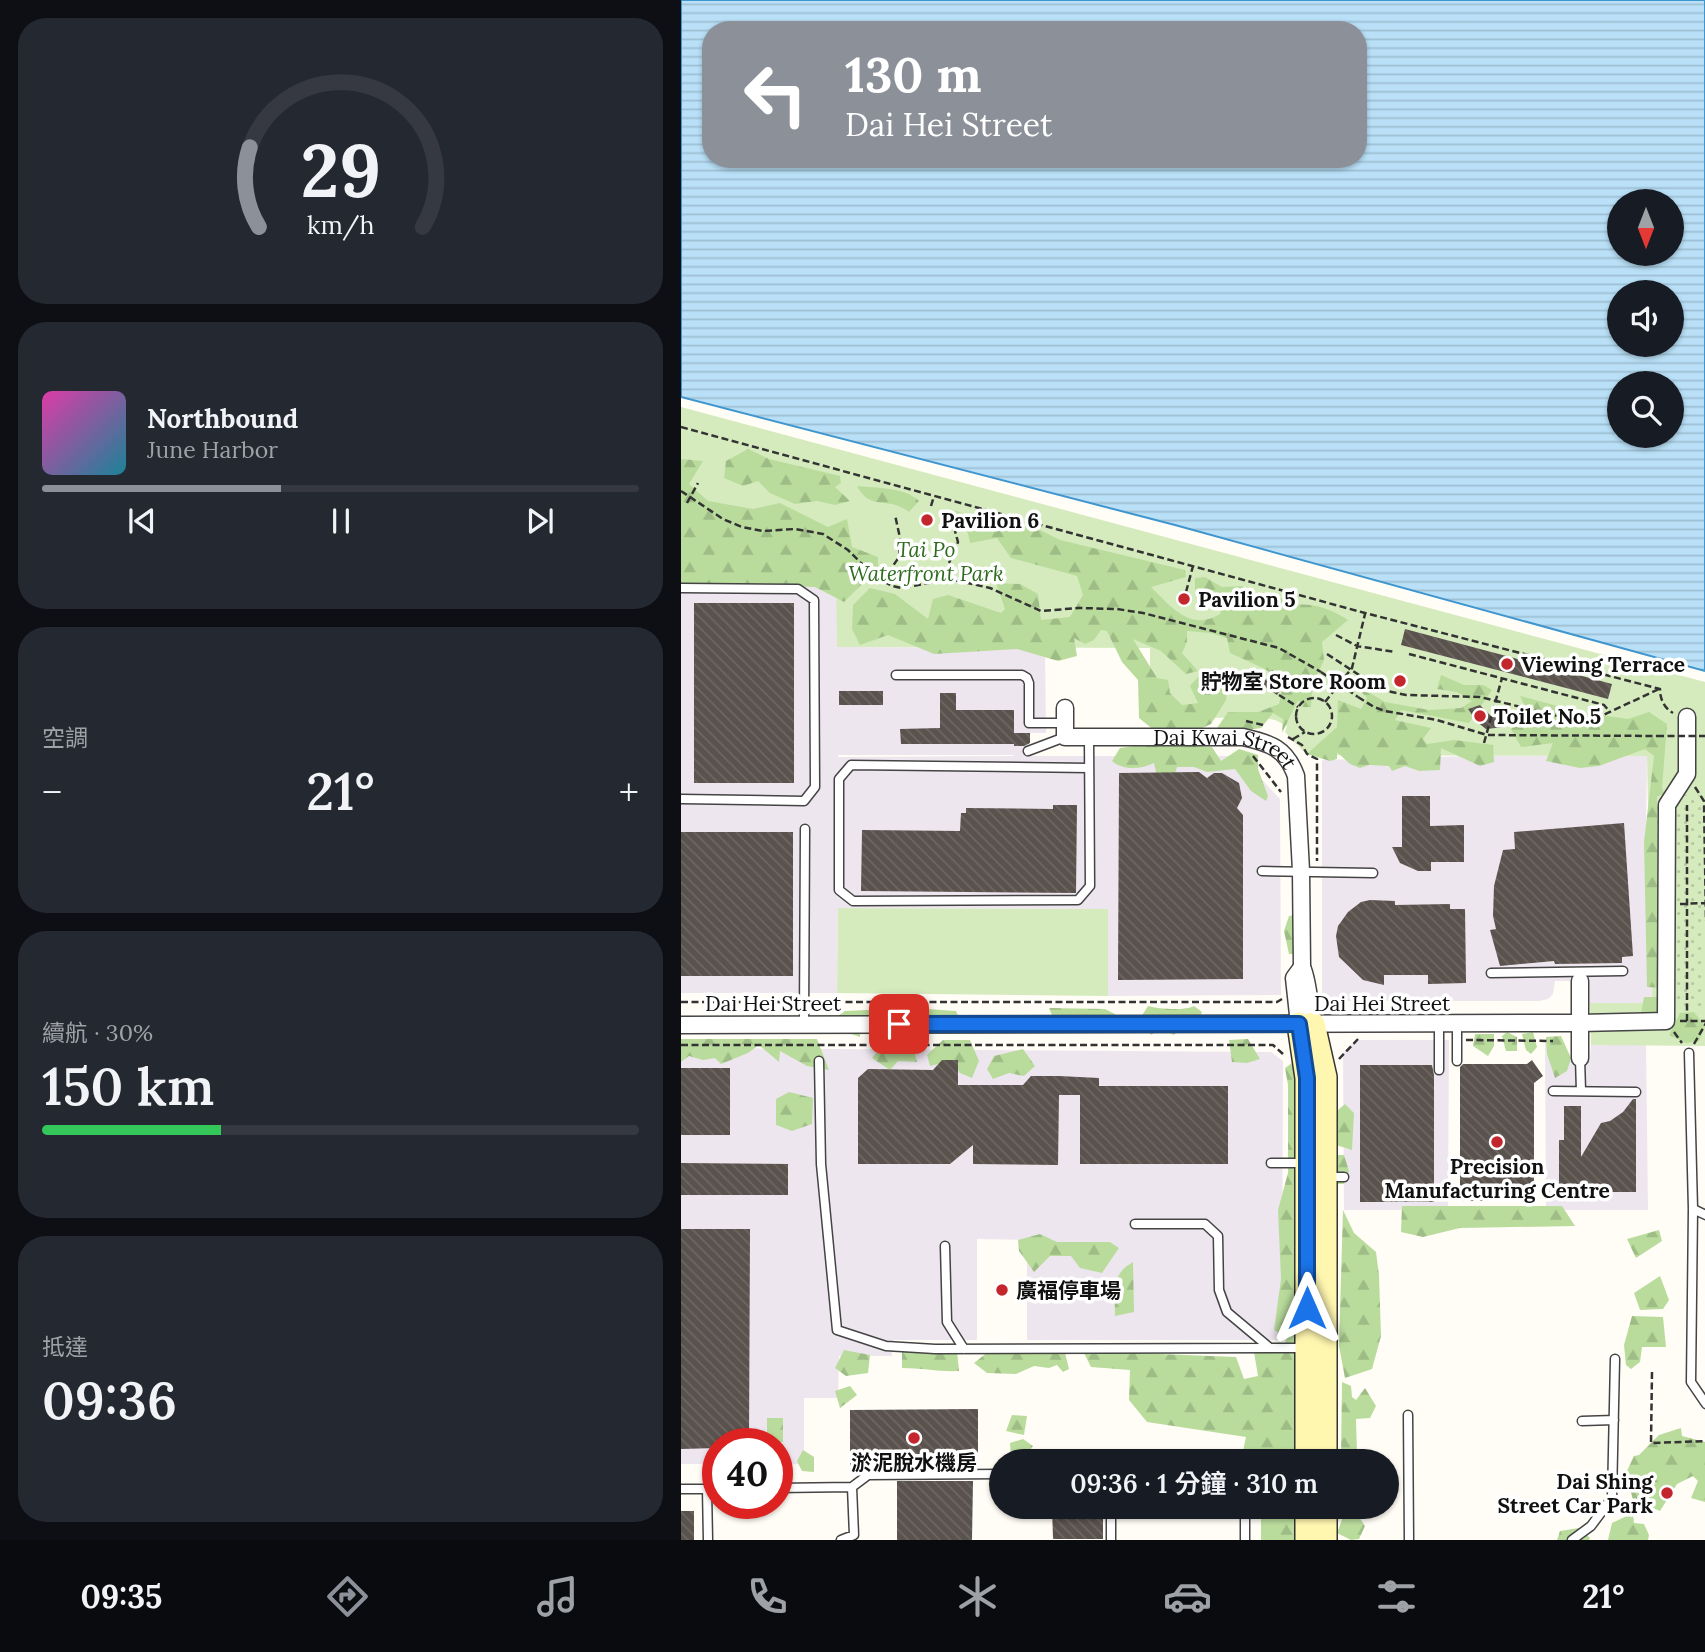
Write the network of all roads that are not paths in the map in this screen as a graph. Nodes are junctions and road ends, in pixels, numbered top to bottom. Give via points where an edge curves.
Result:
1 (681, 588) edge
2 (896, 675) dead end
3 (1687, 717) road end
4 (1065, 723) junction
5 (1089, 737) junction
6 (1028, 751) dead end
7 (1089, 768) junction
8 (681, 799) edge
9 (805, 829) dead end
10 (1262, 871) dead end
11 (1301, 871) junction
12 (1373, 873) dead end
13 (1623, 971) dead end
14 (1491, 973) dead end
15 (1580, 977) junction
16 (804, 1024) junction
17 (1306, 1024) junction
18 (1439, 1024) junction
19 (1579, 1024) junction
20 (681, 1025) edge
21 (1457, 1032) junction
22 (1689, 1052) road end
23 (1581, 1058) joint
24 (819, 1061) dead end
25 (1457, 1061) dead end
26 (1439, 1070) dead end
27 (1553, 1090) dead end
28 (1581, 1091) junction
29 (1636, 1092) dead end
30 (1271, 1163) dead end
31 (1306, 1163) junction
32 (1693, 1209) junction
33 (1705, 1215) edge
34 (1135, 1224) dead end
35 (945, 1246) dead end
36 (1270, 1348) junction
37 (1307, 1348) junction
38 (965, 1349) junction
39 (1615, 1359) dead end
40 (1705, 1404) edge
41 (1408, 1415) dead end
42 (1614, 1420) junction
43 (1582, 1422) dead end
44 (1307, 1449) edge
45 (1325, 1449) edge
46 (989, 1474) edge
47 (853, 1487) junction
48 (793, 1488) edge
49 (681, 1489) edge
50 (702, 1489) edge
51 (708, 1519) edge
52 (1111, 1519) edge
53 (1245, 1519) edge
54 (1307, 1519) edge
55 (1325, 1519) edge
56 (855, 1537) edge
57 (708, 1540) edge
58 (841, 1540) edge
59 (1111, 1540) edge
60 (1245, 1540) edge
61 (1307, 1540) edge
62 (1325, 1540) edge
63 (1409, 1540) edge
64 (1572, 1540) edge

1 - 8 lane via 798,589 814,600 815,787 804,801
2 - 4 lane via 1023,676 1028,680 1029,723
3 - 19 street, Dai Hei Street via 1687,774 1667,805 1666,1021
4 - 5 street, Dai Kwai Street
4 - 6 lane
5 - 7 lane
5 - 11 street, Dai Kwai Street via 1243,737 1267,742 1283,752 1296,776
7 - 7 lane via 1090,886 1078,900 853,901 839,890 839,779 851,765
9 - 16 lane
10 - 11 lane
11 - 12 lane
11 - 17 street, Dai Kwai Street via 1302,967 1294,978
13 - 15 lane
14 - 15 lane
15 - 19 street
16 - 17 street, Dai Hei Street
16 - 20 street, Dai Hei Street
17 - 18 street, Dai Hei Street
17 - 31 street, Dai Kwai Street
17 - 45 street, Dai Kwai Street via 1325,1077 1334,1177
18 - 21 street, Dai Hei Street
18 - 26 lane
19 - 21 street, Dai Hei Street
19 - 23 street
21 - 25 lane
22 - 32 lane
23 - 28 lane
24 - 38 lane via 821,1164 837,1329 886,1346
27 - 28 lane
28 - 29 lane
30 - 31 lane
31 - 37 street, Dai Kwai Street
32 - 33 lane
32 - 40 lane via 1691,1382
34 - 36 lane via 1205,1224 1218,1236 1219,1290 1227,1312
35 - 38 lane via 947,1322
36 - 37 lane
36 - 38 lane
37 - 44 street, Dai Kwai Street
39 - 42 lane
41 - 63 lane
42 - 43 lane
42 - 64 lane via 1612,1498 1591,1526
46 - 47 lane via 868,1475
47 - 48 lane
47 - 56 lane
49 - 50 lane
51 - 57 lane
52 - 59 lane
53 - 60 lane
54 - 61 street
55 - 62 street
56 - 58 lane

